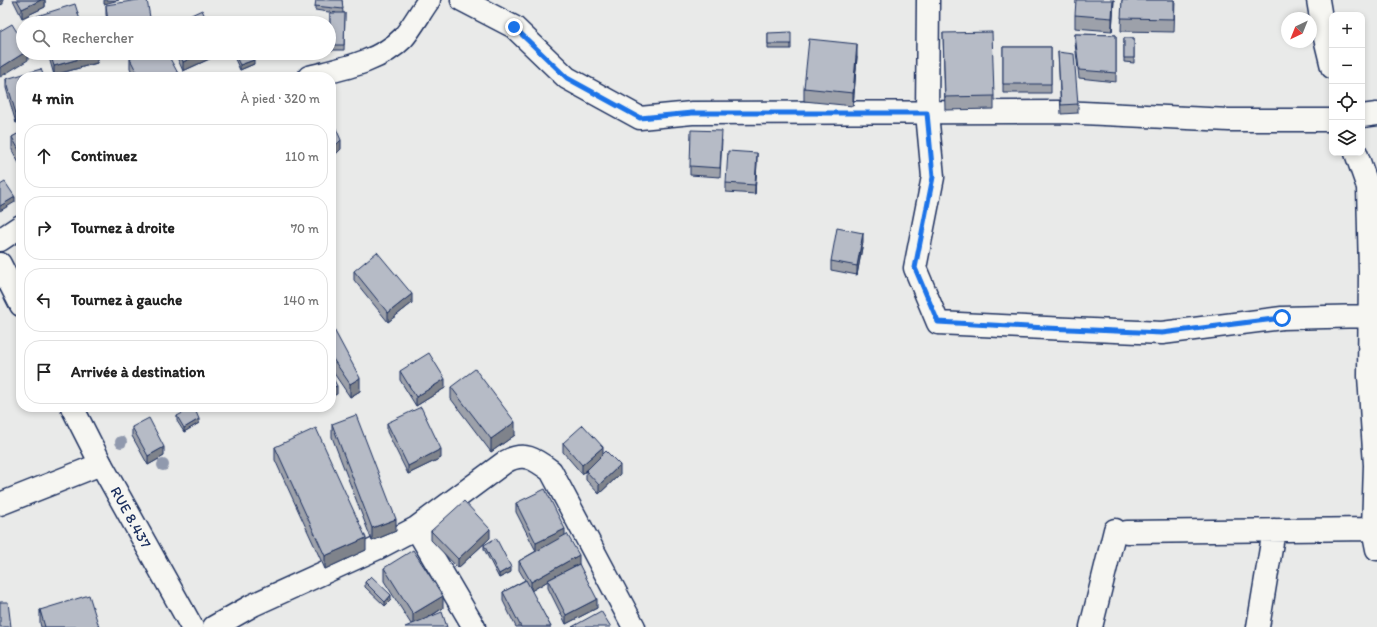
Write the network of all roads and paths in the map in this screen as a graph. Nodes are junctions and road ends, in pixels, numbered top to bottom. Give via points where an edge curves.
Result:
1 (429, 0) edge
2 (462, 0) edge
3 (928, 0) edge
4 (1318, 0) edge
5 (1329, 55) edge
6 (327, 72) edge
7 (927, 113) junction
8 (1377, 114) edge
9 (1365, 116) edge
10 (1329, 120) edge
11 (1357, 156) edge
12 (16, 229) edge
13 (0, 240) edge
14 (0, 264) edge
15 (16, 295) edge
16 (1370, 316) junction
17 (75, 412) edge
18 (101, 464) junction
19 (0, 504) edge
20 (416, 528) junction
21 (1274, 530) junction
22 (1375, 539) edge
23 (192, 627) edge
24 (214, 627) edge
25 (474, 627) edge
26 (634, 627) edge
27 (1091, 627) edge
28 (1258, 627) edge

1 - 6 street via 403,38 380,56
2 - 7 street via 514,27 567,78 640,118 692,113
3 - 7 street
4 - 5 street
7 - 10 street via 1062,112 1229,120
7 - 16 street via 933,177 915,268 938,322 1162,333 1282,318
8 - 9 street
11 - 16 street via 1368,187
12 - 13 street
14 - 15 street
16 - 22 street via 1369,376 1375,465
17 - 18 street, RUE 8.437
18 - 19 street
18 - 23 street, RUE 8.437
20 - 24 street via 253,605
20 - 25 street
20 - 26 street via 505,462 520,456 537,460 551,472
21 - 22 street
21 - 27 street via 1121,531
21 - 28 street

